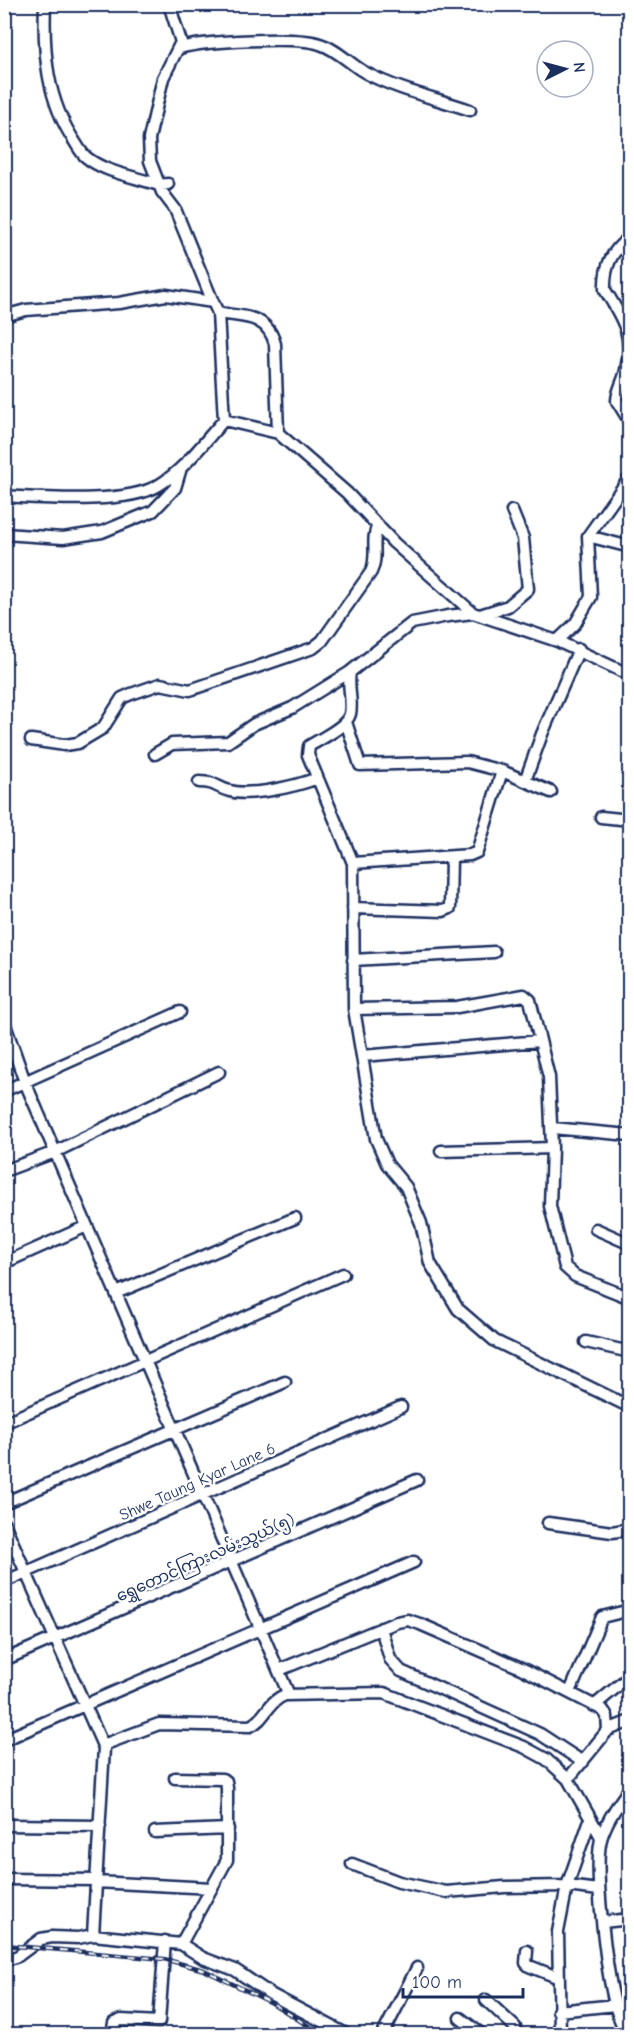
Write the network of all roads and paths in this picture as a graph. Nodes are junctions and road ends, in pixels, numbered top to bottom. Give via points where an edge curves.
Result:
1 (45, 4) edge
2 (169, 4) edge
3 (180, 48) junction
4 (470, 110) dead end
5 (163, 184) junction
6 (630, 237) edge
7 (213, 302) junction
8 (218, 313) junction
9 (4, 316) edge
10 (224, 420) junction
11 (630, 422) edge
12 (278, 433) junction
13 (181, 468) junction
14 (630, 477) edge
15 (4, 496) edge
16 (512, 512) dead end
17 (378, 525) junction
18 (4, 534) edge
19 (588, 536) junction
20 (630, 547) edge
21 (476, 614) junction
22 (558, 640) junction
23 (579, 649) junction
24 (350, 672) junction
25 (630, 675) edge
26 (346, 722) junction
27 (31, 740) dead end
28 (155, 754) dead end
29 (502, 771) junction
30 (315, 779) junction
31 (525, 781) junction
32 (199, 782) dead end
33 (551, 792) dead end
34 (601, 817) dead end
35 (630, 820) edge
36 (451, 856) junction
37 (352, 863) junction
38 (353, 908) junction
39 (494, 952) dead end
40 (353, 960) junction
41 (354, 1009) junction
42 (180, 1012) dead end
43 (4, 1022) edge
44 (540, 1041) junction
45 (362, 1056) junction
46 (219, 1072) dead end
47 (25, 1082) junction
48 (4, 1091) edge
49 (552, 1128) junction
50 (630, 1135) edge
51 (552, 1148) junction
52 (441, 1151) dead end
53 (55, 1152) junction
54 (4, 1172) edge
55 (295, 1218) dead end
56 (87, 1226) junction
57 (596, 1229) dead end
58 (630, 1244) edge
59 (4, 1263) edge
60 (343, 1274) dead end
61 (116, 1293) junction
62 (630, 1298) edge
63 (585, 1342) dead end
64 (630, 1352) edge
65 (145, 1360) junction
66 (285, 1382) dead end
67 (401, 1407) dead end
68 (630, 1407) edge
69 (4, 1423) edge
70 (175, 1428) junction
71 (417, 1480) dead end
72 (204, 1494) junction
73 (4, 1503) edge
74 (4, 1523) edge
75 (548, 1523) dead end
76 (630, 1529) edge
77 (233, 1562) junction
78 (414, 1562) dead end
79 (27, 1573) junction
80 (4, 1582) edge
81 (630, 1610) edge
82 (381, 1628) junction
83 (262, 1629) junction
84 (56, 1638) junction
85 (4, 1660) edge
86 (279, 1670) junction
87 (630, 1676) edge
88 (570, 1692) junction
89 (290, 1695) junction
90 (85, 1704) junction
91 (595, 1705) junction
92 (630, 1721) edge
93 (608, 1730) junction
94 (4, 1740) edge
95 (103, 1745) junction
96 (583, 1762) junction
97 (175, 1778) dead end
98 (568, 1779) junction
99 (630, 1788) edge
100 (590, 1820) junction
101 (4, 1825) edge
102 (100, 1826) junction
103 (228, 1829) junction
104 (155, 1832) dead end
105 (601, 1837) junction
106 (352, 1864) dead end
107 (4, 1879) edge
108 (96, 1881) junction
109 (567, 1886) junction
110 (212, 1888) junction
111 (599, 1890) junction
112 (630, 1918) edge
113 (603, 1922) junction
114 (93, 1935) junction
115 (165, 1941) junction
116 (181, 1944) junction
117 (527, 1951) dead end
118 (4, 1961) edge
119 (417, 1968) dead end
120 (557, 1977) junction
121 (486, 2000) dead end
122 (615, 2005) junction
123 (558, 2010) junction
124 (460, 2018) dead end
125 (112, 2034) edge
126 (346, 2034) edge
127 (383, 2034) edge
128 (481, 2034) edge
129 (515, 2034) edge
130 (560, 2034) edge
131 (626, 2034) edge

1 - 5 street via 49,84 68,132 85,157 106,168
2 - 3 street via 180,34
3 - 4 street via 197,43 301,39 322,44 365,73
3 - 5 street via 163,78 149,139 150,161
5 - 7 street
6 - 11 street via 612,253 606,268 605,290 628,330 629,350 617,401
7 - 8 street
7 - 9 street via 166,295 26,310
8 - 10 street
8 - 12 street via 258,320 271,331 275,344
10 - 12 street
10 - 13 street
12 - 17 street
13 - 15 street via 158,486 111,497
13 - 18 street via 175,488 153,512 102,532 63,538
14 - 19 street
16 - 21 street via 523,538 528,589 508,606
17 - 21 street
17 - 27 street via 374,533 376,563 322,641 313,648 190,690 160,684 131,694 122,698 103,728 78,742 65,745
19 - 20 street
19 - 22 street via 591,597 575,624
21 - 22 street
21 - 24 street via 412,623
22 - 23 street
23 - 25 street
23 - 31 street
24 - 26 street via 350,715
24 - 28 street via 228,742 172,744
26 - 29 street via 360,765 467,762
26 - 30 street via 309,746
29 - 31 street
29 - 36 street via 481,846 470,855
30 - 32 street via 247,792
30 - 37 street via 334,814
31 - 33 street
34 - 35 street
36 - 37 street
36 - 38 street via 450,908
37 - 38 street
38 - 40 street
39 - 40 street
40 - 41 street
41 - 44 street via 457,1007 524,995 533,1007
41 - 45 street
42 - 47 street
43 - 47 street
44 - 45 street
44 - 49 street via 549,1077
45 - 68 street via 376,1139 387,1164 406,1187 421,1223 430,1263 458,1309 495,1341
46 - 53 street
47 - 48 street
47 - 53 street
49 - 50 street
49 - 51 street
51 - 52 street
51 - 62 street via 550,1206 565,1267 575,1276
53 - 54 street
53 - 56 street
55 - 61 street
56 - 59 street
56 - 61 street
57 - 58 street
60 - 65 street
61 - 65 street
63 - 64 street
65 - 69 street
65 - 70 street
66 - 70 street
67 - 72 street, Shwe Taung Kyar Lane 6
70 - 72 street
70 - 73 street
71 - 77 street, ရွှေတောင်ကြားလမ်းသွယ်(၅)
72 - 77 street
72 - 79 street, Shwe Taung Kyar Lane 6
74 - 79 street
75 - 76 street via 612,1532
77 - 83 street
77 - 84 street, ရွှေတောင်ကြားလမ်းသွယ်(၅)
78 - 83 street
79 - 80 street, Shwe Taung Kyar Lane 6
79 - 84 street
81 - 88 street via 602,1617
82 - 86 street
82 - 88 street via 408,1620 420,1624
82 - 96 street via 390,1659 401,1671 540,1734
83 - 86 street
83 - 90 street
84 - 85 street, ရွှေတောင်ကြားလမ်းသွယ်(၅)
84 - 90 street
86 - 89 street
87 - 91 street
88 - 91 street
89 - 95 street via 278,1697 260,1720 250,1726 159,1724
89 - 98 street via 384,1693 524,1747 546,1759
90 - 94 street
90 - 95 street
91 - 93 street via 607,1716
92 - 93 street
93 - 96 street
95 - 102 street
96 - 98 street
97 - 103 street via 226,1781
98 - 100 street
99 - 105 street
100 - 105 street
100 - 109 street
101 - 102 street
102 - 108 street
103 - 104 street
103 - 110 street via 227,1860
105 - 111 street
106 - 109 street via 399,1882 446,1892
107 - 108 street
108 - 110 street
108 - 114 street
109 - 111 street
109 - 120 street via 558,1932
110 - 116 street
111 - 113 street
112 - 113 street
113 - 122 street
114 - 115 street
114 - 118 street via 41,1939
115 - 116 street
115 - 125 street via 159,2022 121,2020 114,2023
116 - 126 street via 203,1958 235,1970 272,1995
117 - 120 street via 529,1966
119 - 127 street
120 - 123 street
121 - 129 street via 515,2027
122 - 123 street
122 - 131 street
123 - 130 street
124 - 128 street

